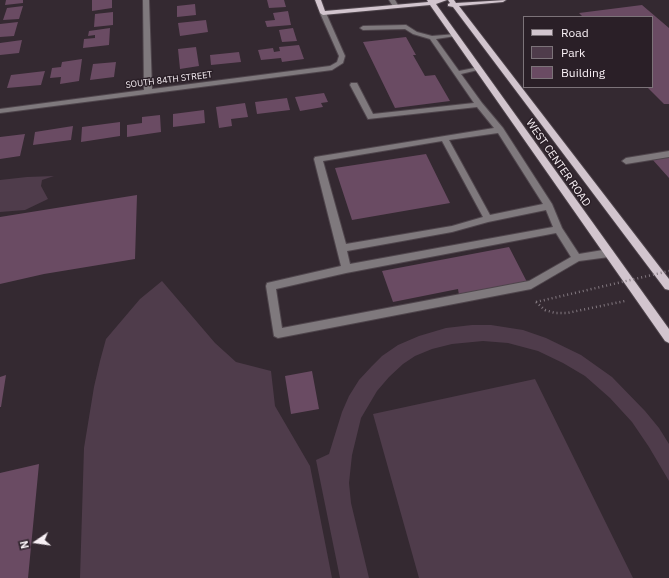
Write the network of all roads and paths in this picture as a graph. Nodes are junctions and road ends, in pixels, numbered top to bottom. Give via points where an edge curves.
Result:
1 (146, 0) edge
2 (318, 0) edge
3 (392, 0) edge
4 (444, 0) edge
5 (503, 0) edge
6 (431, 2) edge
7 (453, 3) edge
8 (396, 7) junction
9 (323, 13) junction
10 (363, 28) dead end
11 (454, 35) junction
12 (432, 38) junction
13 (478, 69) junction
14 (457, 73) junction
15 (354, 85) dead end
16 (148, 92) junction
17 (479, 105) junction
18 (0, 111) edge
19 (500, 130) junction
20 (444, 138) junction
21 (669, 154) edge
22 (626, 161) dead end
23 (549, 206) junction
24 (488, 219) junction
25 (558, 229) junction
26 (342, 248) junction
27 (609, 253) junction
28 (577, 258) junction
29 (346, 269) junction
30 (669, 272) edge
31 (669, 286) edge
32 (641, 298) junction
33 (669, 338) edge

1 - 16 street
2 - 9 main road
3 - 8 street
4 - 6 main road
5 - 7 main road
6 - 7 main road
6 - 8 main road
6 - 11 main road, WEST CENTER ROAD
7 - 31 main road, WEST CENTER ROAD
8 - 9 main road
9 - 16 street, SOUTH 84TH STREET via 342,56 340,63 332,68
10 - 12 street via 406,27 415,33
11 - 12 street
11 - 13 main road, WEST CENTER ROAD
12 - 14 street
13 - 14 street
13 - 27 main road, WEST CENTER ROAD
14 - 17 street
15 - 17 street via 371,117
16 - 18 street, SOUTH 84TH STREET
17 - 19 street
19 - 20 street
19 - 23 street
20 - 24 street
20 - 26 street via 318,159
21 - 22 street
23 - 24 street
23 - 25 street
24 - 26 street via 452,229
25 - 28 street
25 - 29 street
26 - 29 street
27 - 28 street
27 - 32 main road, WEST CENTER ROAD
28 - 29 street via 531,286 278,333 271,286
30 - 32 path, bridge via 536,302 545,310 567,313
32 - 33 main road, WEST CENTER ROAD

